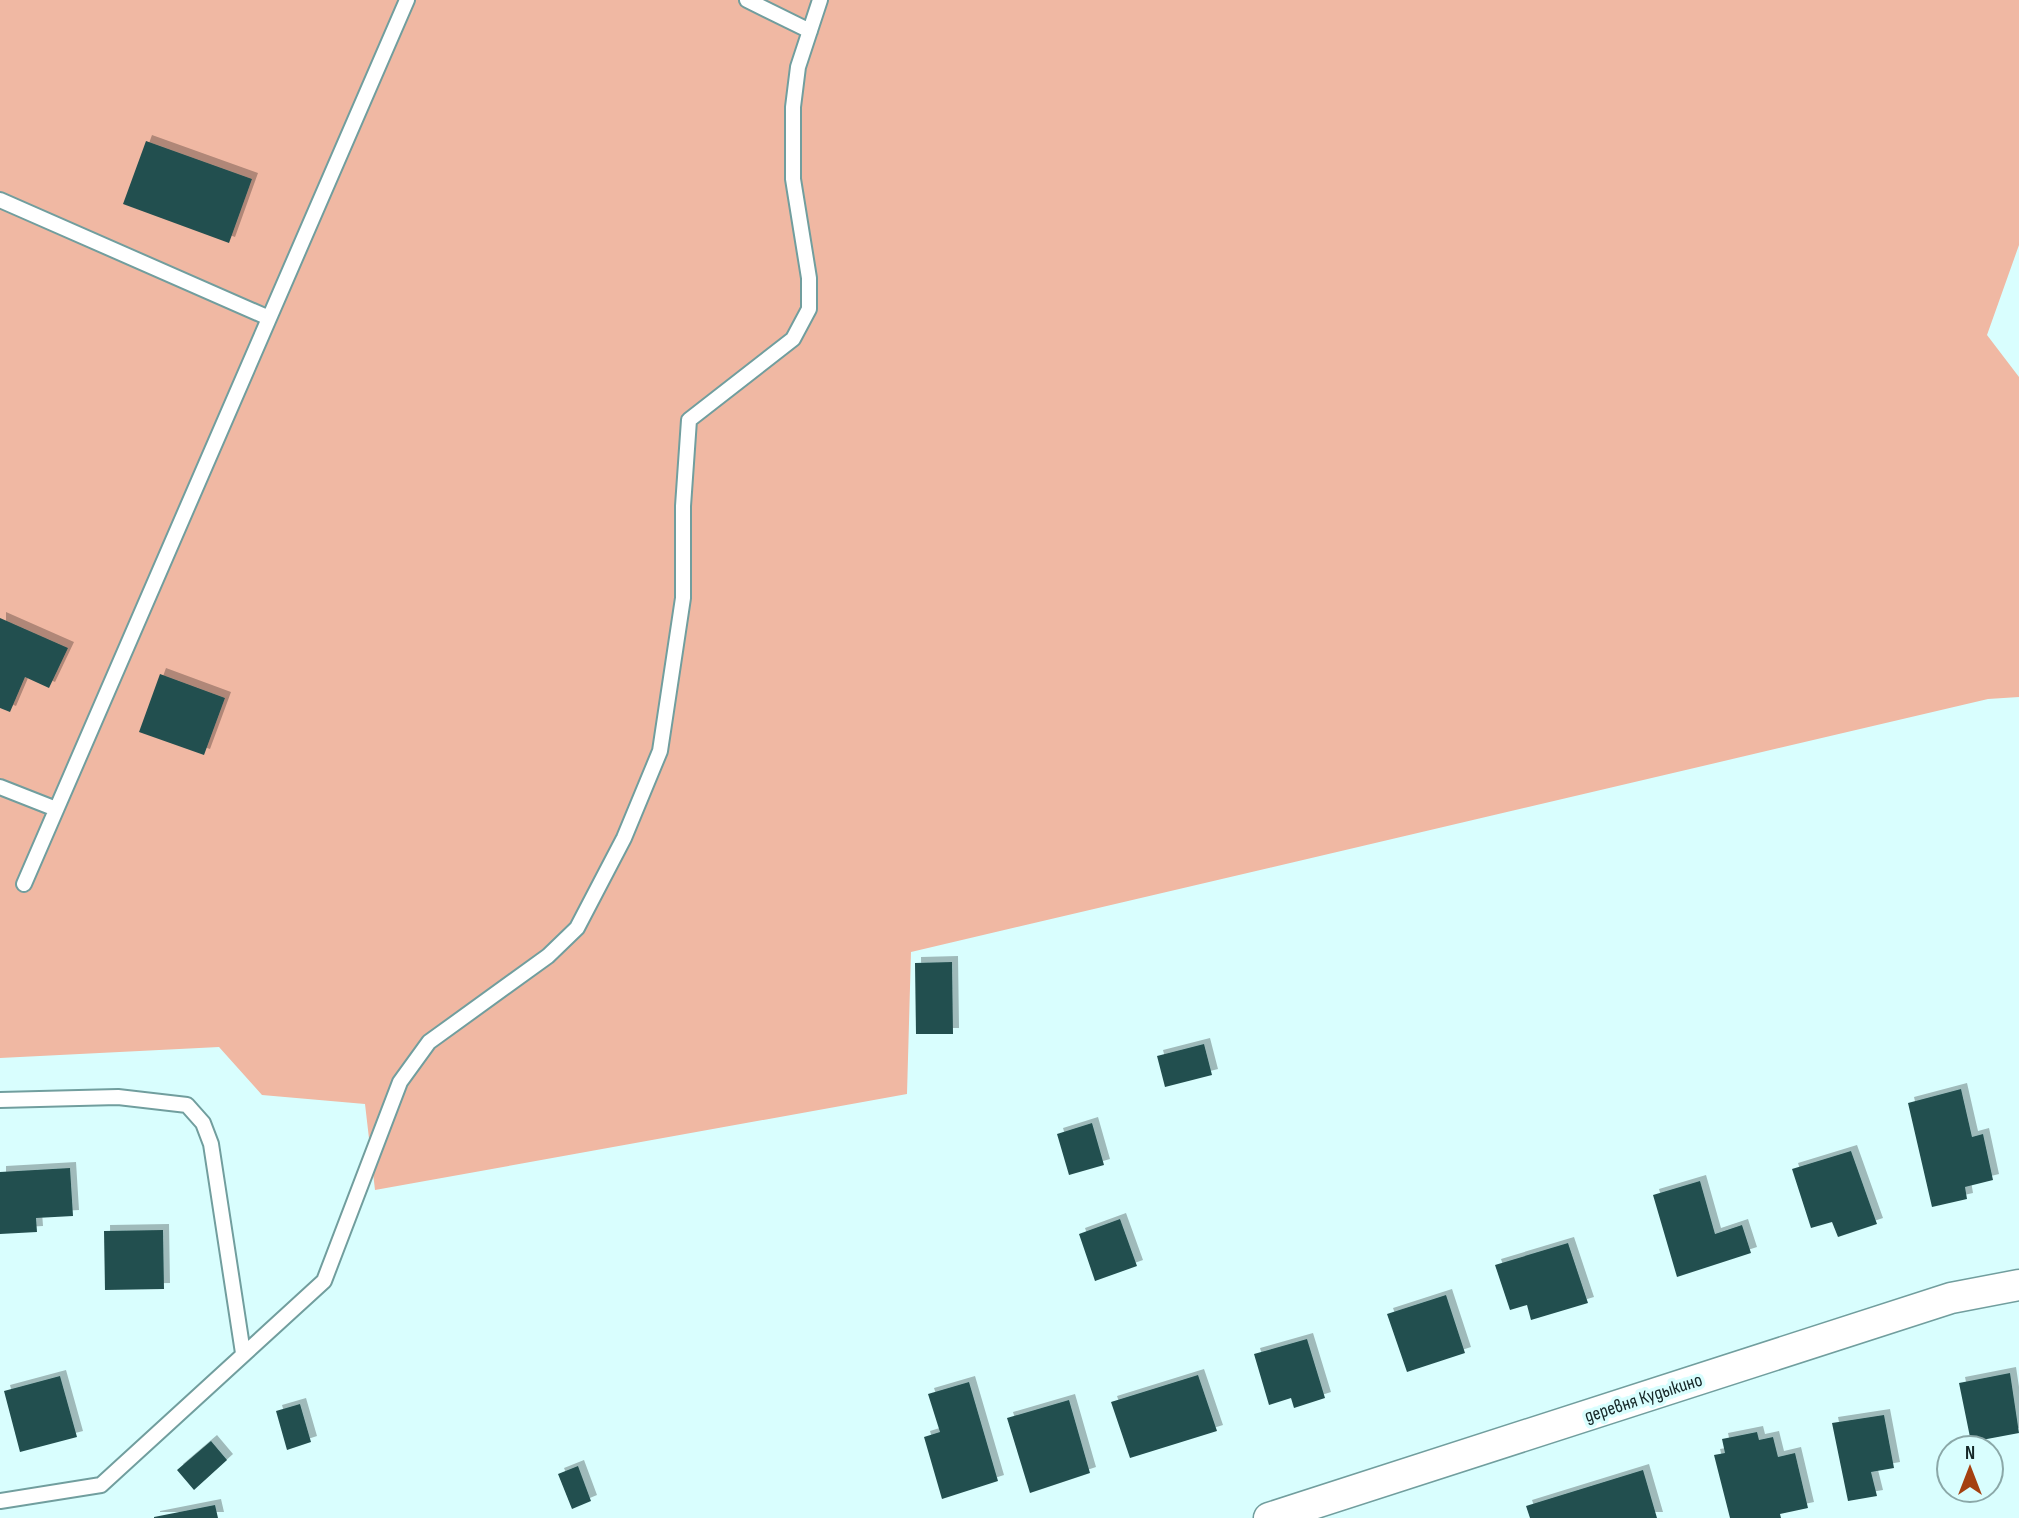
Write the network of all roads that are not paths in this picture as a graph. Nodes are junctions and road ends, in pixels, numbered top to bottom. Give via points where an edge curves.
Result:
1 (407, 0) edge
2 (747, 0) edge
3 (820, 0) edge
4 (810, 32) junction
5 (0, 200) edge
6 (269, 318) junction
7 (0, 787) edge
8 (56, 808) junction
9 (24, 884) dead end
10 (0, 1100) edge
11 (2019, 1285) edge
12 (243, 1353) junction
13 (0, 1501) edge
14 (1269, 1518) edge

1 - 6 lane
2 - 4 lane
3 - 4 lane
4 - 12 lane via 798,67 793,107 793,179 808,278 808,309 793,339 689,420 683,598 660,751 624,838 577,928 548,956 429,1042 411,1063 324,1281
5 - 6 lane
6 - 8 lane
7 - 8 lane
8 - 9 lane
10 - 12 lane via 118,1097 187,1105 203,1123 211,1144
11 - 14 street, деревня Кудыкино via 1951,1298
12 - 13 lane via 101,1485

